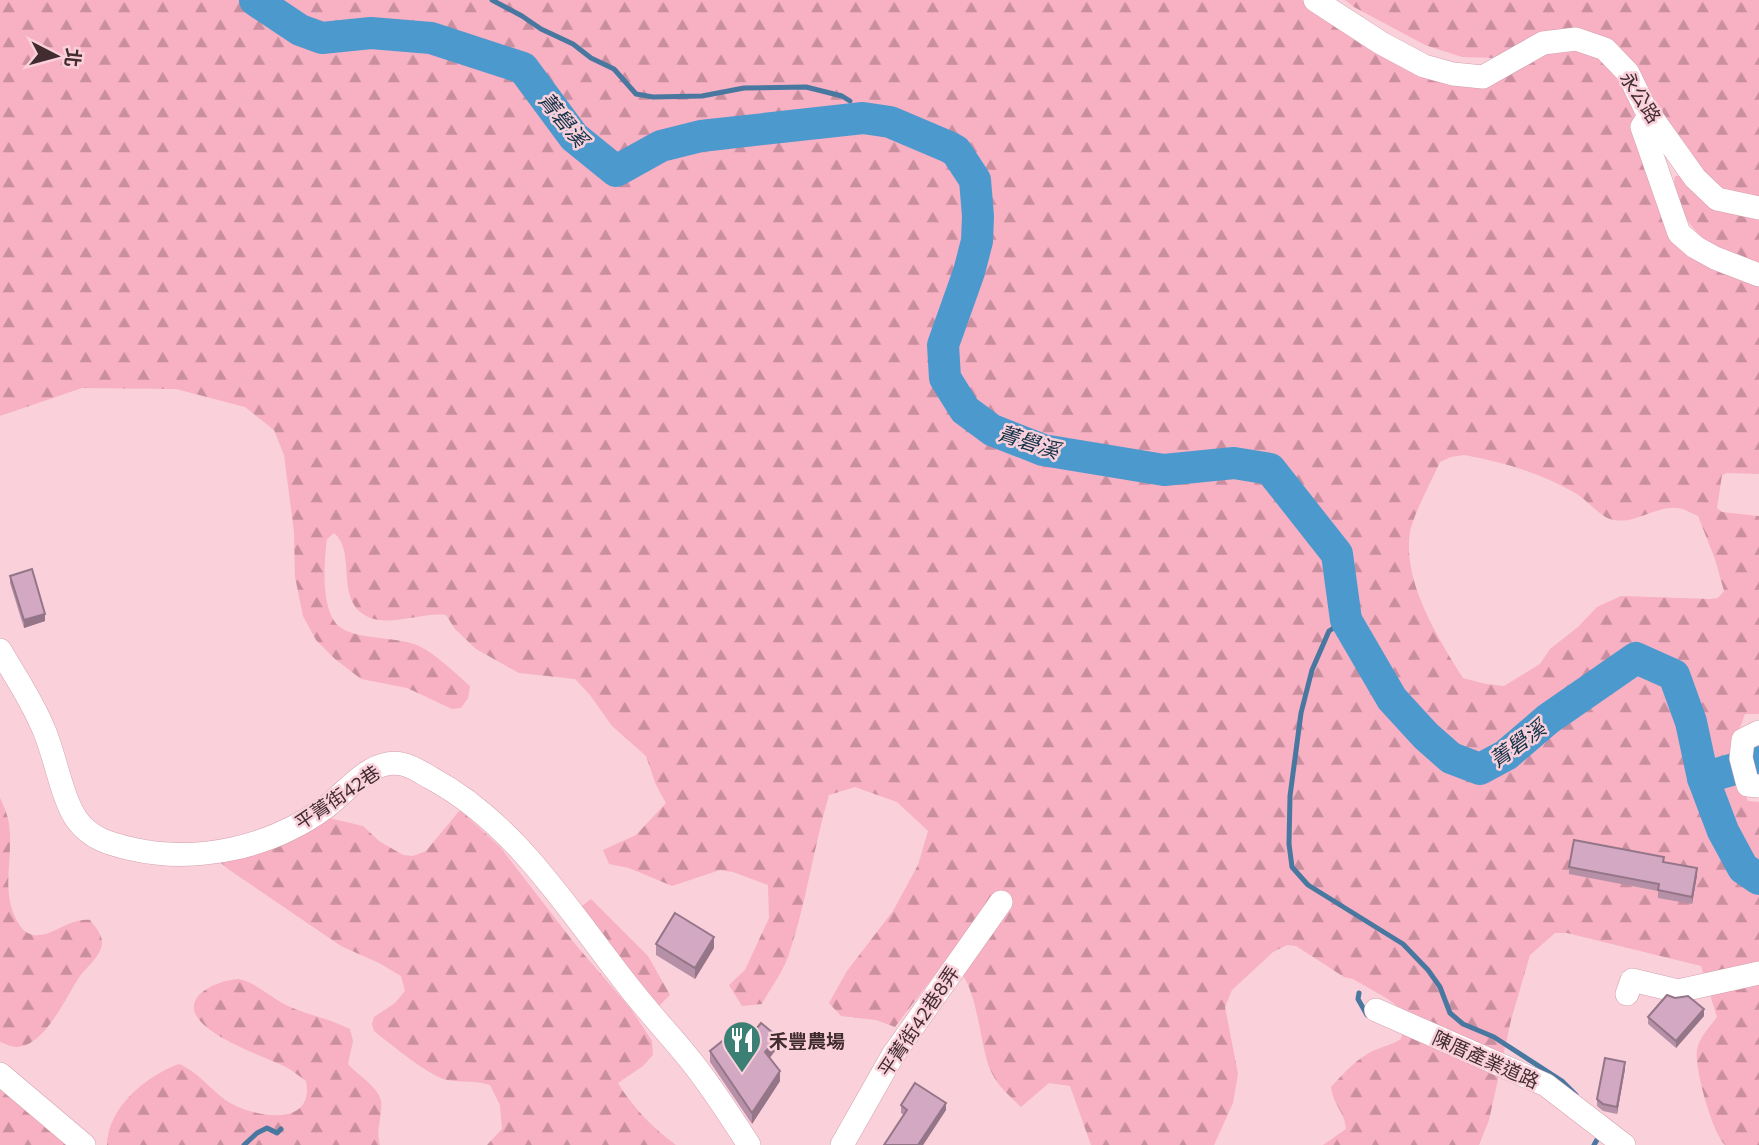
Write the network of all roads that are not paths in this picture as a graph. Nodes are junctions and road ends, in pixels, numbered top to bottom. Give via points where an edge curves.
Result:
1 (1315, 0) edge
2 (1650, 115) junction
3 (1759, 208) edge
4 (1759, 275) edge
5 (0, 650) edge
6 (1759, 732) edge
7 (1748, 772) edge
8 (1001, 902) dead end
9 (1759, 973) edge
10 (1627, 994) dead end
11 (1376, 1010) dead end
12 (0, 1074) edge
13 (741, 1142) edge
14 (84, 1145) edge
15 (842, 1145) edge
16 (1624, 1145) edge

1 - 2 street, 永公路 via 1381,43 1424,66 1453,74 1483,77 1544,43 1576,39 1605,49 1628,73
2 - 3 street, 永公路 via 1695,178 1717,199
2 - 4 street via 1643,127 1679,233 1714,258
5 - 13 street, 平菁街42巷 via 44,728 76,819 91,836 116,846 159,855 233,849 300,825 374,768 390,762 406,764 450,788 482,811 541,874 691,1062
6 - 7 street via 1743,740
8 - 15 street, 平菁街42巷8弄 via 892,1055
9 - 10 street via 1678,990 1632,980
11 - 16 street, 陳厝產業道路 via 1546,1086
12 - 14 street

